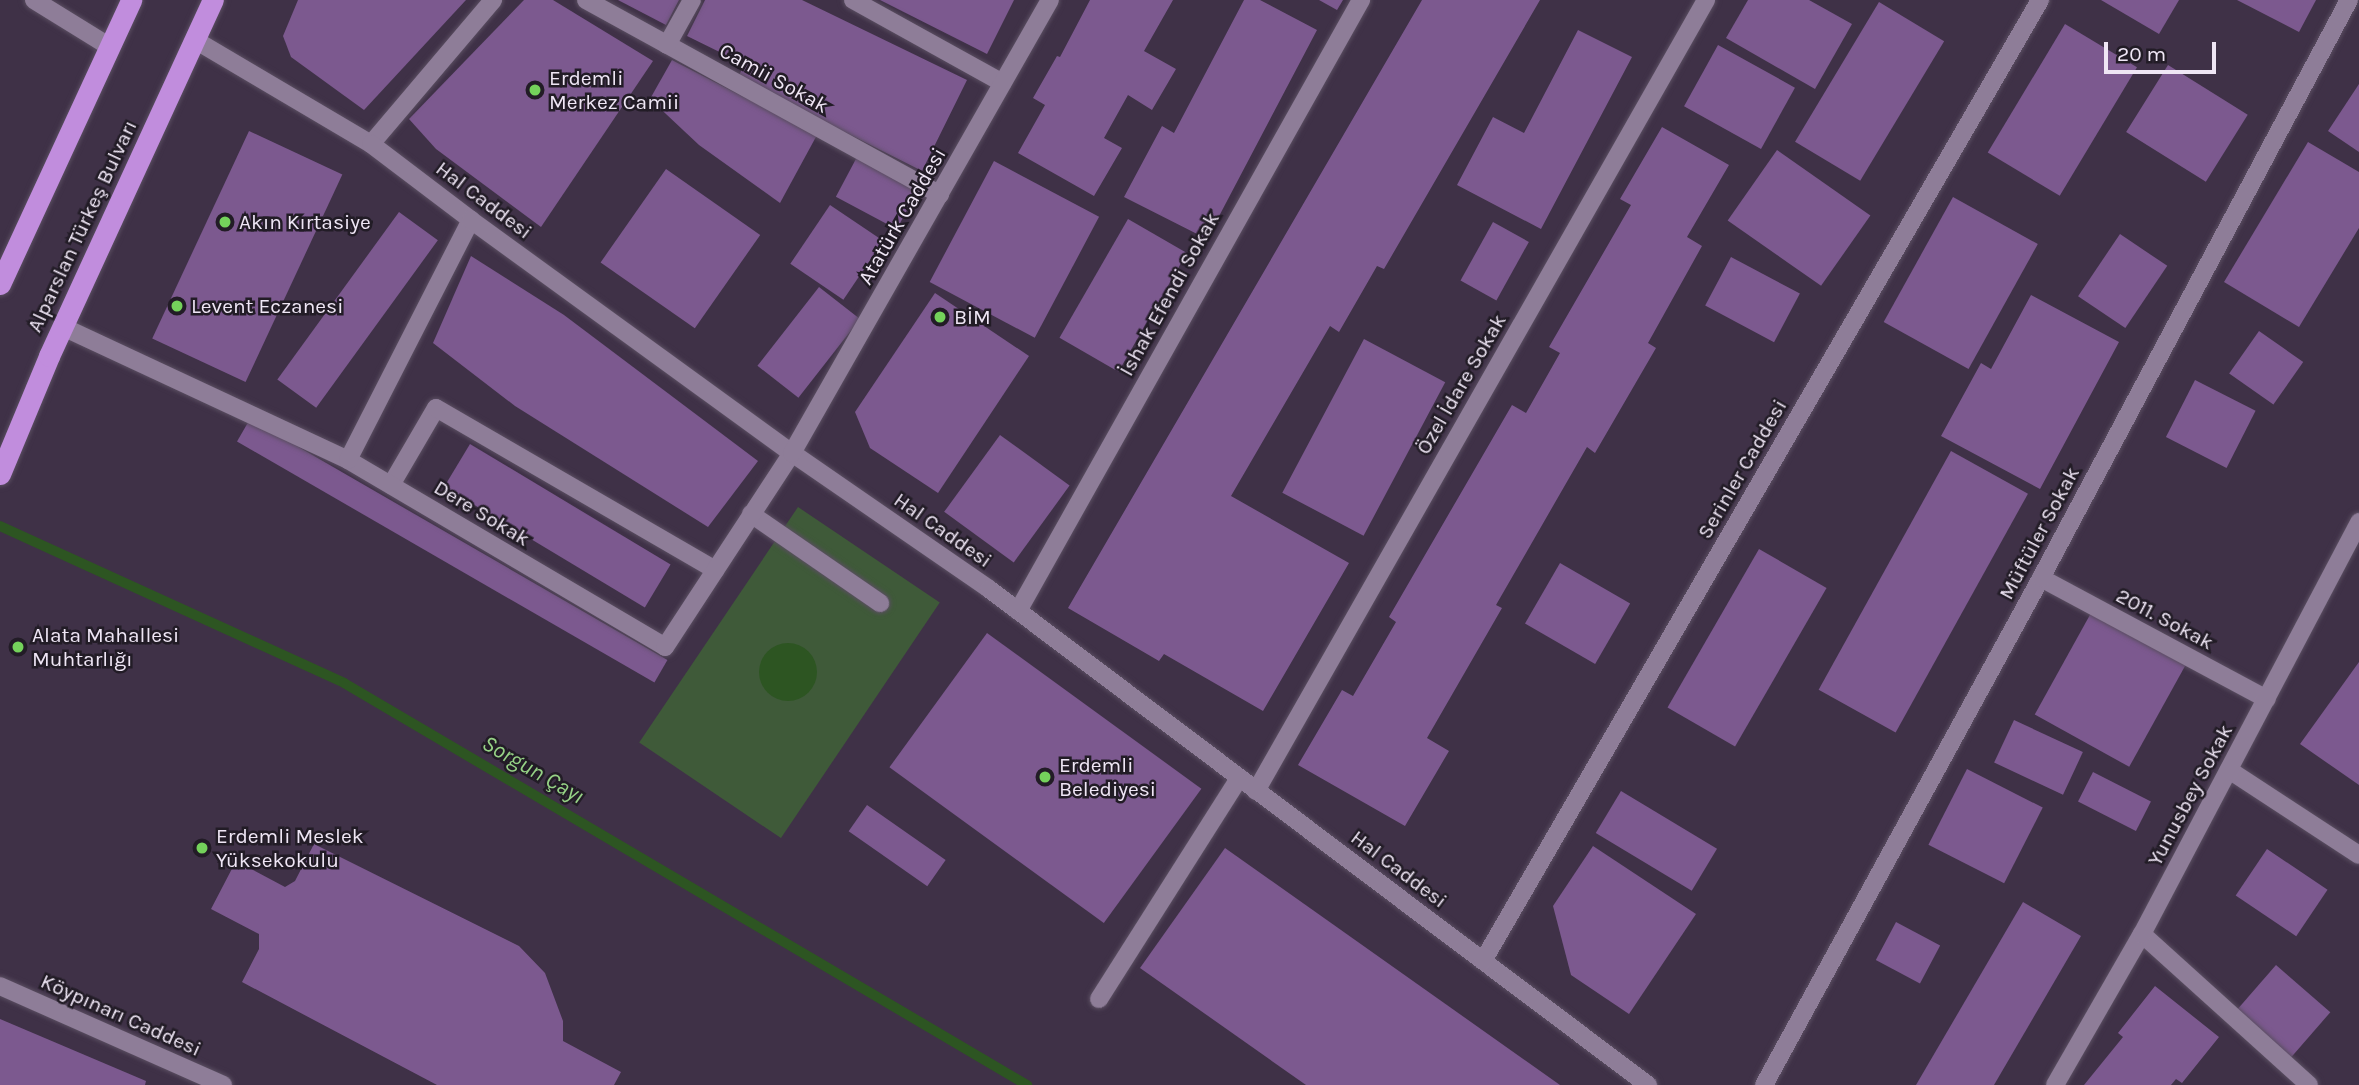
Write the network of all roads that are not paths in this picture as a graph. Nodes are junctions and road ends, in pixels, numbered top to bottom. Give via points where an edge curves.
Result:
1 (34, 0) edge
2 (131, 0) edge
3 (213, 0) edge
4 (493, 0) edge
5 (586, 0) edge
6 (691, 0) edge
7 (853, 0) edge
8 (1050, 0) edge
9 (1361, 0) edge
10 (1706, 0) edge
11 (2040, 0) edge
12 (2349, 0) edge
13 (195, 40) junction
14 (667, 45) junction
15 (110, 47) junction
16 (1003, 83) junction
17 (371, 144) junction
18 (940, 195) junction
19 (471, 220) junction
20 (0, 284) edge
21 (63, 327) junction
22 (792, 453) junction
23 (348, 460) junction
24 (0, 474) edge
25 (391, 485) junction
26 (751, 514) junction
27 (2359, 522) edge
28 (715, 569) junction
29 (2041, 578) junction
30 (880, 603) dead end
31 (1018, 611) junction
32 (2267, 699) junction
33 (2229, 770) junction
34 (1238, 778) junction
35 (1256, 791) junction
36 (2359, 855) edge
37 (2142, 934) junction
38 (1483, 961) junction
39 (0, 986) edge
40 (1099, 999) dead end
41 (213, 1083) edge
42 (2059, 1083) edge
43 (1648, 1085) edge
44 (1764, 1085) edge
45 (2309, 1085) edge

1 - 15 street
2 - 15 highway
3 - 13 highway, Alparslan Türkeş Bulvarı
4 - 17 street
5 - 14 street, Camii Sokak
6 - 14 street
7 - 16 street
8 - 16 street, Atatürk Caddesi
9 - 31 street, İshak Efendi Sokak
10 - 35 street, Özel İdare Sokak
11 - 38 street, Serinler Caddesi
12 - 29 street, Müftüler Sokak
13 - 17 street, Hal Caddesi
13 - 21 highway, Alparslan Türkeş Bulvarı
14 - 18 street, Camii Sokak
15 - 20 highway
16 - 18 street, Atatürk Caddesi
17 - 19 street, Hal Caddesi
18 - 22 street, Atatürk Caddesi
19 - 22 street, Hal Caddesi
19 - 23 street
21 - 23 street, Dere Sokak
21 - 24 highway, Alparslan Türkeş Bulvarı
22 - 26 street, Dere Sokak
22 - 31 street, Hal Caddesi
23 - 25 street, Dere Sokak
25 - 28 street, Dere Sokak via 665,647
25 - 28 street via 436,408
26 - 28 street, Dere Sokak
26 - 30 street
27 - 32 street, Yunusbey Sokak
29 - 32 street, 2011. Sokak
29 - 44 street, Müftüler Sokak
31 - 34 street, Hal Caddesi
32 - 33 street, Yunusbey Sokak
33 - 36 street
33 - 37 street, Yunusbey Sokak
34 - 35 street, Hal Caddesi
34 - 40 street
35 - 38 street, Hal Caddesi
37 - 42 street, Yunusbey Sokak
37 - 45 street
38 - 43 street, Hal Caddesi
39 - 41 street, Köypınarı Caddesi

